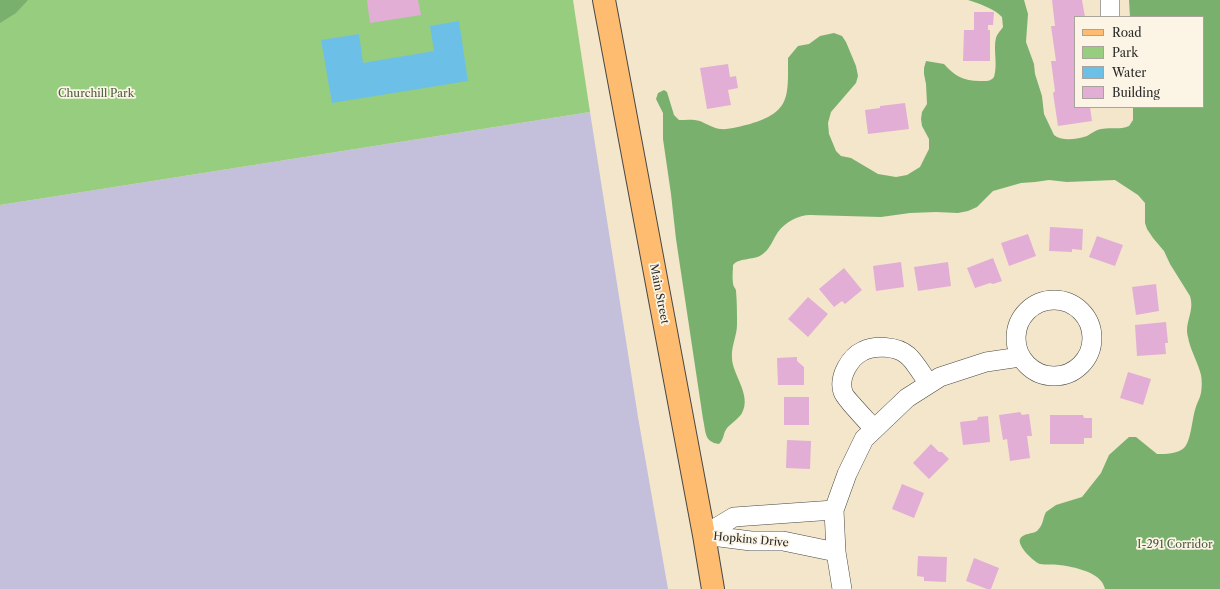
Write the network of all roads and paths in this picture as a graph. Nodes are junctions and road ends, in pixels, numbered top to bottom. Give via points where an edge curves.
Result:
1 (604, 0) edge
2 (1110, 0) edge
3 (1110, 16) edge
4 (1020, 357) dead end
5 (929, 384) junction
6 (874, 429) junction
7 (834, 510) junction
8 (704, 535) junction
9 (836, 552) junction
10 (713, 589) edge
11 (842, 589) edge

1 - 8 main road, Main Street
2 - 3 street
4 - 5 street via 986,362 940,377
5 - 6 street via 907,398
5 - 6 street via 907,354 879,347 863,351 849,363 842,376 843,392
6 - 7 street via 864,439 847,474
7 - 8 street, Hopkins Drive via 734,517
7 - 9 street
8 - 9 street, Hopkins Drive via 783,541
8 - 10 main road, Main Street
9 - 11 street

